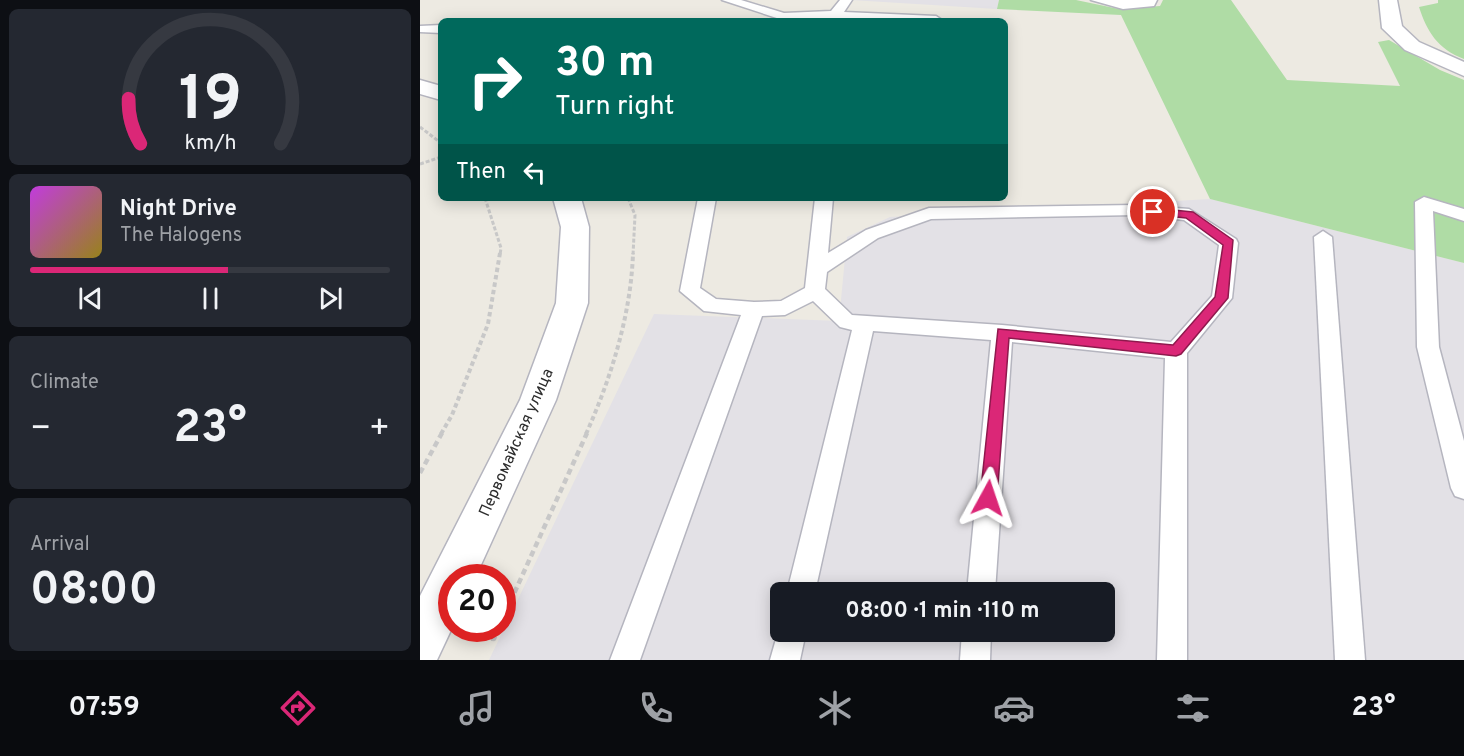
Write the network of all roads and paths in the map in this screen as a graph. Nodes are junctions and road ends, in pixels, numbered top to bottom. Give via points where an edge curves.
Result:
1 (728, 0) edge
2 (846, 0) edge
3 (1097, 0) edge
4 (1152, 0) edge
5 (1388, 0) edge
6 (781, 18) edge
7 (830, 18) edge
8 (422, 29) dead end
9 (438, 29) edge
10 (1464, 70) edge
11 (420, 87) edge
12 (438, 92) edge
13 (420, 127) edge
14 (438, 141) edge
15 (438, 158) edge
16 (420, 164) edge
17 (486, 201) edge
18 (568, 201) edge
19 (629, 201) edge
20 (706, 201) edge
21 (824, 201) edge
22 (926, 206) edge
23 (1464, 215) edge
24 (1323, 237) dead end
25 (819, 268) junction
26 (815, 291) junction
27 (754, 309) junction
28 (864, 324) junction
29 (1002, 333) junction
30 (1176, 351) junction
31 (420, 473) edge
32 (1464, 488) edge
33 (459, 564) edge
34 (803, 582) edge
35 (982, 582) edge
36 (516, 589) edge
37 (438, 607) edge
38 (790, 642) edge
39 (976, 642) edge
40 (420, 644) edge
41 (625, 660) edge
42 (785, 660) edge
43 (975, 660) edge
44 (1172, 660) edge
45 (1350, 660) edge

1 - 6 lane
2 - 7 lane
3 - 4 lane via 1123,5
5 - 10 street via 1392,28 1412,46
6 - 7 lane
8 - 9 lane
11 - 12 street
13 - 14 path
15 - 16 path
17 - 31 path via 501,248 488,324 452,415
18 - 33 street, Первомайская улица via 575,227 572,303 538,400
19 - 36 path via 635,215 632,290 604,394
20 - 27 lane via 690,291 711,306
21 - 25 lane
22 - 25 lane
22 - 30 lane via 1136,210 1189,215 1229,243 1222,298
23 - 32 lane via 1424,202 1428,347
24 - 45 lane
25 - 26 lane
26 - 27 lane via 785,308
26 - 28 lane via 847,322
27 - 41 lane
28 - 29 lane
28 - 34 lane
29 - 30 lane
29 - 35 lane
30 - 44 lane
37 - 40 street, Первомайская улица
38 - 42 lane
39 - 43 lane

